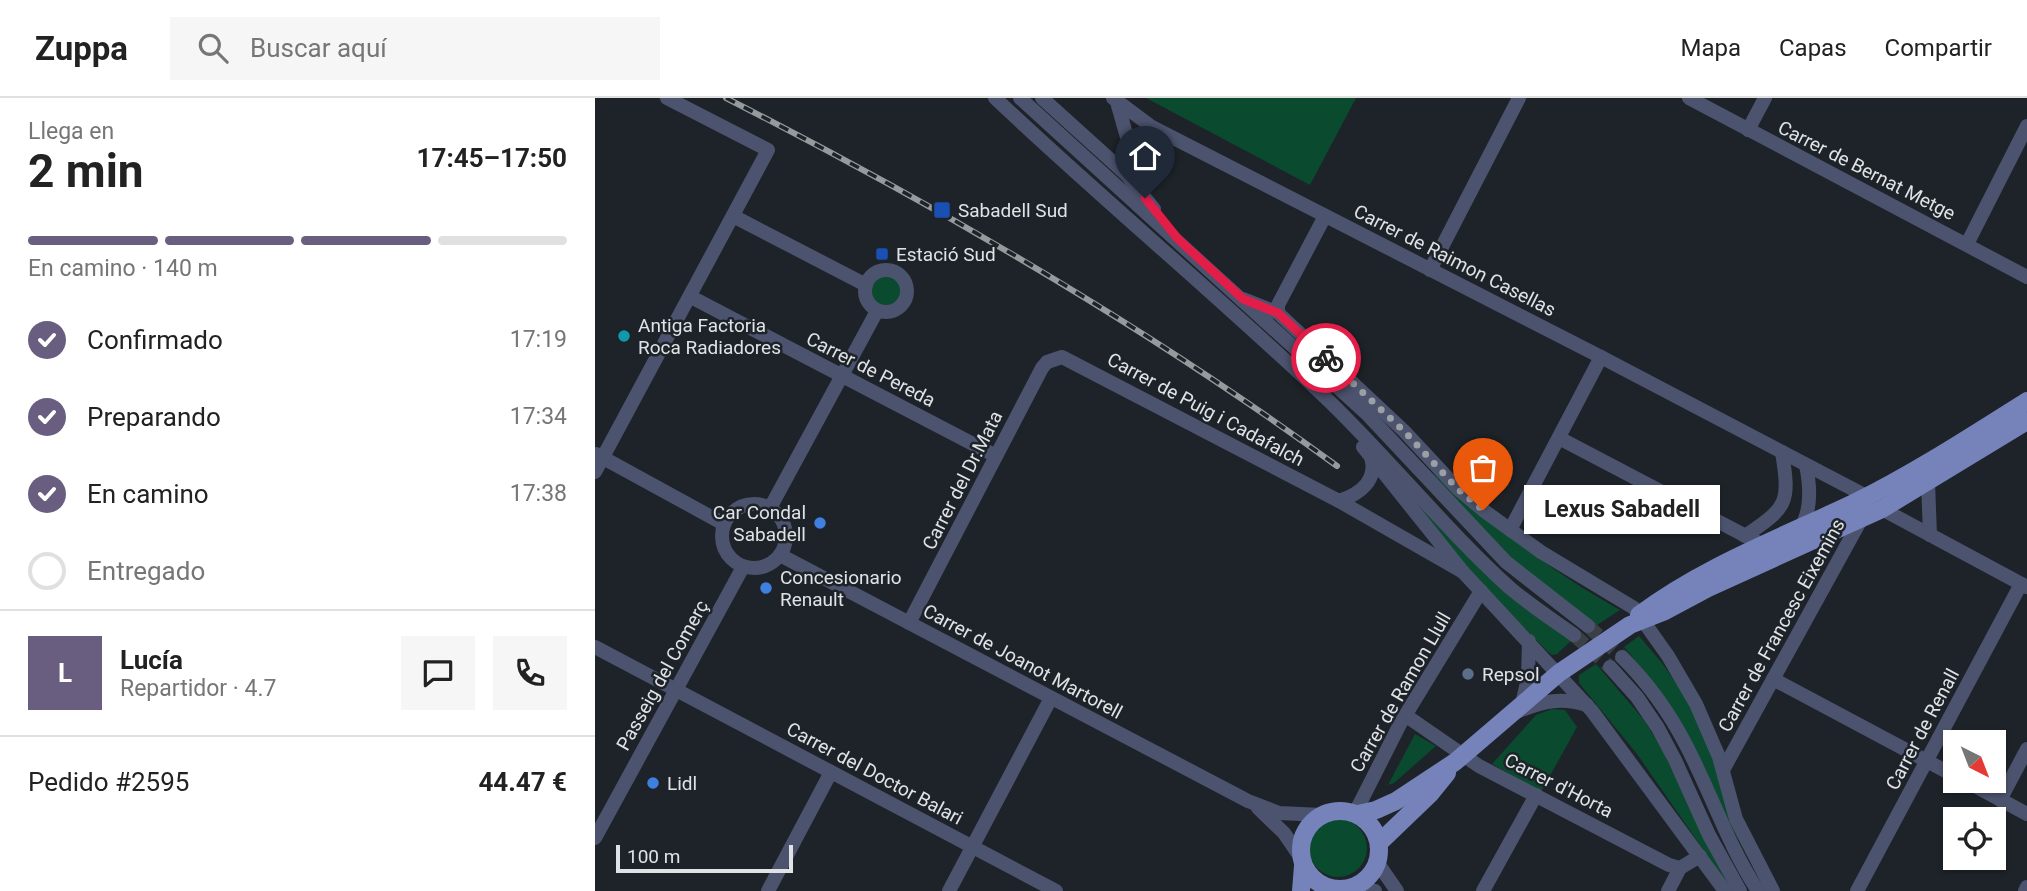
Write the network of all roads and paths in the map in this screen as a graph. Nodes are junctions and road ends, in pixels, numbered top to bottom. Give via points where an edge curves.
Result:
1 (667, 98) edge
2 (995, 98) edge
3 (1020, 98) edge
4 (1042, 98) edge
5 (1519, 98) edge
6 (1689, 98) edge
7 (1765, 98) edge
8 (1115, 99) edge
9 (2027, 127) edge
10 (1748, 130) junction
11 (1145, 198) junction
12 (733, 216) junction
13 (1325, 216) junction
14 (1967, 244) junction
15 (1191, 253) junction
16 (1430, 270) junction
17 (2027, 277) edge
18 (866, 285) junction
19 (691, 297) junction
20 (1243, 299) junction
21 (877, 311) junction
22 (1278, 313) junction
23 (1256, 334) junction
24 (1601, 357) junction
25 (1053, 359) joint
26 (842, 375) junction
27 (2027, 401) edge
28 (2027, 421) edge
29 (1559, 438) junction
30 (1781, 452) junction
31 (599, 455) edge
32 (1370, 455) junction
33 (996, 456) junction
34 (1806, 465) junction
35 (595, 472) edge
36 (1928, 482) junction
37 (1866, 496) junction
38 (1339, 501) junction
39 (770, 508) junction
40 (1882, 509) junction
41 (1863, 518) junction
42 (724, 524) junction
43 (1802, 527) junction
44 (1510, 530) junction
45 (1930, 535) junction
46 (1745, 536) junction
47 (1763, 545) junction
48 (781, 555) junction
49 (744, 567) junction
50 (1463, 572) junction
51 (1730, 578) junction
52 (2024, 586) edge
53 (1481, 591) junction
54 (1637, 620) junction
55 (909, 623) junction
56 (1588, 626) tunnel mouth
57 (1574, 635) tunnel mouth
58 (1529, 641) junction
59 (595, 648) edge
60 (1622, 657) tunnel mouth
61 (1609, 667) tunnel mouth
62 (1559, 673) junction
63 (1773, 679) junction
64 (676, 690) junction
65 (1051, 698) junction
66 (1587, 706) junction
67 (1515, 710) junction
68 (1405, 715) junction
69 (2027, 749) edge
70 (1459, 758) junction
71 (1927, 761) junction
72 (1723, 770) junction
73 (1943, 770) edge
74 (831, 772) junction
75 (1987, 793) edge
76 (1536, 795) junction
77 (2000, 800) junction
78 (1248, 801) junction
79 (1322, 814) junction
80 (1356, 814) junction
81 (2027, 814) edge
82 (595, 838) edge
83 (1379, 843) junction
84 (973, 847) junction
85 (1700, 856) junction
86 (1301, 861) junction
87 (1377, 862) junction
88 (1675, 866) junction
89 (1344, 890) edge
90 (768, 891) edge
91 (949, 891) edge
92 (1055, 891) edge
93 (1301, 891) edge
94 (1375, 891) edge
95 (1397, 891) edge
96 (1483, 891) edge
97 (1668, 891) edge
98 (1725, 891) edge
99 (1740, 891) edge
100 (1758, 891) edge
101 (1773, 891) edge
102 (1857, 891) edge

1 - 12 street via 768,150
2 - 23 street
3 - 15 street
4 - 11 street via 1126,174
5 - 16 street
6 - 10 street, Carrer de Bernat Metge
7 - 10 street
8 - 11 street
8 - 13 street, Carrer de Raimon Casellas via 1152,127
9 - 14 street
10 - 14 street, Carrer de Bernat Metge
11 - 15 street
12 - 18 street
12 - 19 street
13 - 16 street, Carrer de Raimon Casellas
13 - 22 street
14 - 17 street, Carrer de Bernat Metge
15 - 20 street
16 - 24 street, Carrer de Raimon Casellas
18 - 21 street via 866,300
18 - 21 street via 873,274 887,270 907,284 903,305 888,313
19 - 26 street, Carrer de Pereda
19 - 31 street
20 - 22 street
20 - 56 street via 1366,413 1506,562
21 - 26 street
22 - 44 street via 1404,431 1458,489
23 - 32 street, Carrer de Puig i Cadafalch
23 - 57 street via 1362,433 1496,575
24 - 29 street
24 - 30 street, Carrer de Raimon Casellas
25 - 33 street, Carrer del Dr.Mata via 1042,368
25 - 38 street, Carrer de Puig i Cadafalch via 1069,359
26 - 33 street, Carrer de Pereda
26 - 39 street
27 - 37 main road
28 - 36 main road
29 - 44 street
29 - 46 street
30 - 34 street, Carrer de Raimon Casellas
30 - 46 street via 1787,488 1781,508
31 - 35 street
31 - 42 street
32 - 38 street via 1369,481 1357,494
32 - 50 street, Carrer de Puig i Cadafalch
33 - 55 street, Carrer del Dr.Mata
34 - 37 street, Carrer de Raimon Casellas
34 - 43 street via 1811,487
36 - 40 main road
36 - 45 street
37 - 40 street, Carrer de Raimon Casellas
37 - 41 street, Carrer de Francesc Eixemins
37 - 43 main road
38 - 50 street, Carrer de Puig i Cadafalch
39 - 42 street via 745,505
39 - 48 street via 783,522 786,536
40 - 41 main road
40 - 45 street, Carrer de Raimon Casellas
41 - 51 main road
41 - 63 street, Carrer de Francesc Eixemins
42 - 49 street via 724,549 733,562
43 - 47 main road
43 - 51 street
44 - 54 street via 1629,603
45 - 52 street, Carrer de Raimon Casellas
46 - 47 street
47 - 54 main road via 1663,597
48 - 49 street via 763,568
48 - 55 street, Carrer de Joanot Martorell
49 - 64 street, Passeig del Comerç
50 - 53 street, Carrer de Puig i Cadafalch
51 - 54 main road
52 - 71 street, Carrer de Renall
53 - 58 street, Carrer de Puig i Cadafalch
53 - 68 street, Carrer de Ramon Llull
54 - 62 main road
54 - 72 street via 1696,704
55 - 65 street, Carrer de Joanot Martorell
58 - 62 street, Carrer de Puig i Cadafalch
58 - 67 street via 1528,678
59 - 64 street, Carrer del Doctor Balari
60 - 100 street via 1677,728
61 - 99 street via 1637,697 1663,736
62 - 66 street, Carrer de Puig i Cadafalch
62 - 67 main road
63 - 71 street
63 - 72 street, Carrer de Francesc Eixemins
64 - 74 street, Carrer del Doctor Balari
64 - 82 street, Passeig del Comerç
65 - 78 street, Carrer de Joanot Martorell
65 - 84 street
66 - 67 street via 1562,699
66 - 85 street, Carrer de Puig i Cadafalch
67 - 70 main road
68 - 70 street, Carrer d'Horta
68 - 80 street, Carrer de Ramon Llull
69 - 77 street
70 - 76 street, Carrer d'Horta
70 - 80 main road via 1396,801
70 - 83 main road via 1430,794
71 - 73 street
71 - 102 street, Carrer de Renall
72 - 101 street via 1736,819
74 - 84 street, Carrer del Doctor Balari
74 - 90 street
75 - 77 street
76 - 88 street, Carrer d'Horta
76 - 96 street
77 - 81 street
78 - 79 street, Carrer de Joanot Martorell via 1279,813
78 - 86 street, Carrer de Joanot Martorell via 1275,824
79 - 80 main road
79 - 86 main road via 1305,831
80 - 83 main road via 1372,828
83 - 87 main road
84 - 91 street
84 - 92 street, Carrer del Doctor Balari
85 - 88 street
85 - 98 street, Carrer de Puig i Cadafalch
86 - 89 main road via 1323,887
86 - 93 main road
87 - 89 main road via 1366,880
87 - 95 street
88 - 97 street
89 - 94 street

